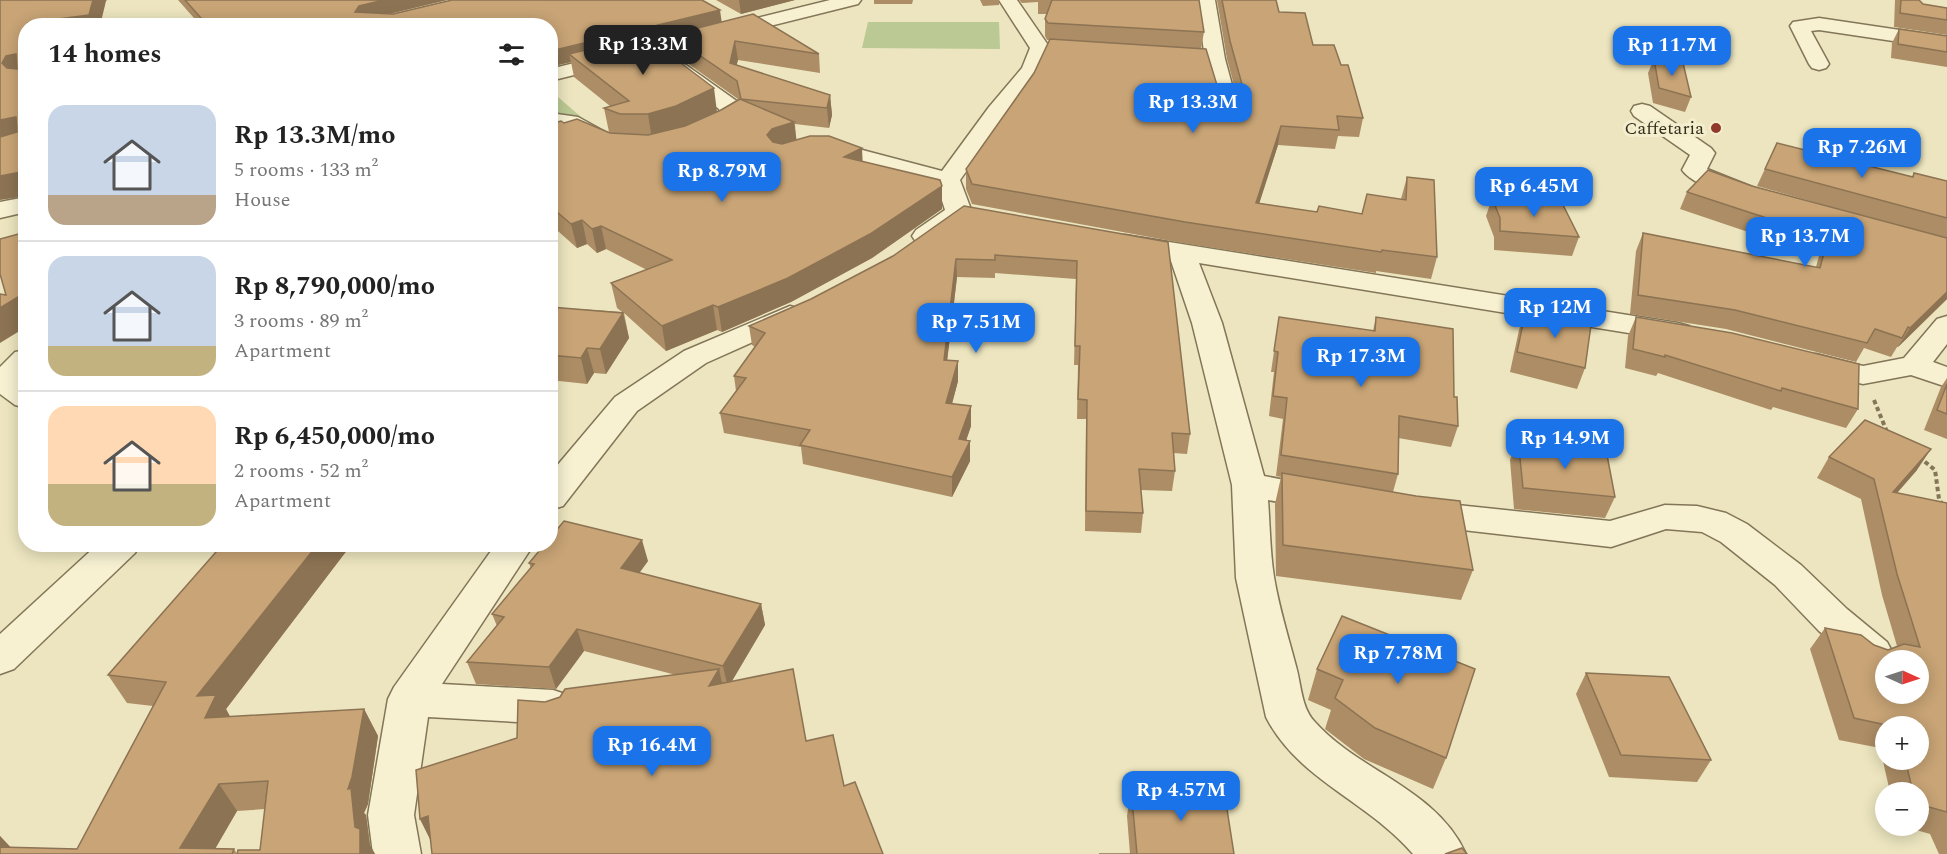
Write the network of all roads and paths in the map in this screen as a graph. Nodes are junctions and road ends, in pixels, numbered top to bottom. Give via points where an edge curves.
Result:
1 (852, 0) edge
2 (1008, 0) edge
3 (1206, 0) edge
4 (721, 13) dead end
5 (746, 27) junction
6 (1947, 43) edge
7 (653, 50) junction
8 (1192, 58) edge
9 (1215, 59) junction
10 (1819, 64) dead end
11 (558, 73) edge
12 (1227, 107) edge
13 (1642, 111) dead end
14 (558, 121) edge
15 (683, 139) edge
16 (625, 149) edge
17 (793, 154) edge
18 (948, 180) junction
19 (1765, 199) edge
20 (18, 206) edge
21 (0, 210) edge
22 (1100, 238) edge
23 (902, 253) edge
24 (1182, 253) junction
25 (812, 305) edge
26 (1947, 325) edge
27 (1702, 336) edge
28 (1794, 357) edge
29 (1914, 365) junction
30 (18, 366) edge
31 (1863, 375) junction
32 (1947, 378) edge
33 (18, 392) edge
34 (1895, 438) edge
35 (1911, 451) edge
36 (1249, 485) junction
37 (558, 488) edge
38 (1947, 512) edge
39 (113, 552) edge
40 (511, 552) edge
41 (1873, 652) edge
42 (0, 658) edge
43 (410, 699) junction
44 (553, 707) edge
45 (397, 854) edge
46 (1442, 854) edge

1 - 5 street
2 - 18 street via 1052,48 997,112
3 - 9 street
4 - 5 street
5 - 7 street
6 - 10 street via 1804,24 1801,30
7 - 11 street
7 - 15 street via 730,107 731,116
8 - 9 street
9 - 12 street
13 - 19 street via 1703,153 1694,170 1697,174
14 - 16 street via 570,122
17 - 18 street via 810,149 832,150
18 - 23 street via 971,214
20 - 21 street
22 - 24 street
24 - 27 street
24 - 36 street via 1207,323
25 - 37 street via 695,357 626,405
26 - 29 street
28 - 31 street
29 - 31 street
29 - 32 street
30 - 33 street via 12,372 12,388
31 - 34 path via 1887,431
35 - 38 path via 1935,470 1939,499
36 - 41 street via 1373,506 1611,534 1665,517 1713,522 1734,533 1788,575 1833,620
36 - 46 street via 1255,578 1287,717 1296,734 1328,761 1405,813
39 - 42 street
40 - 43 street
43 - 44 street
43 - 45 street via 391,815

